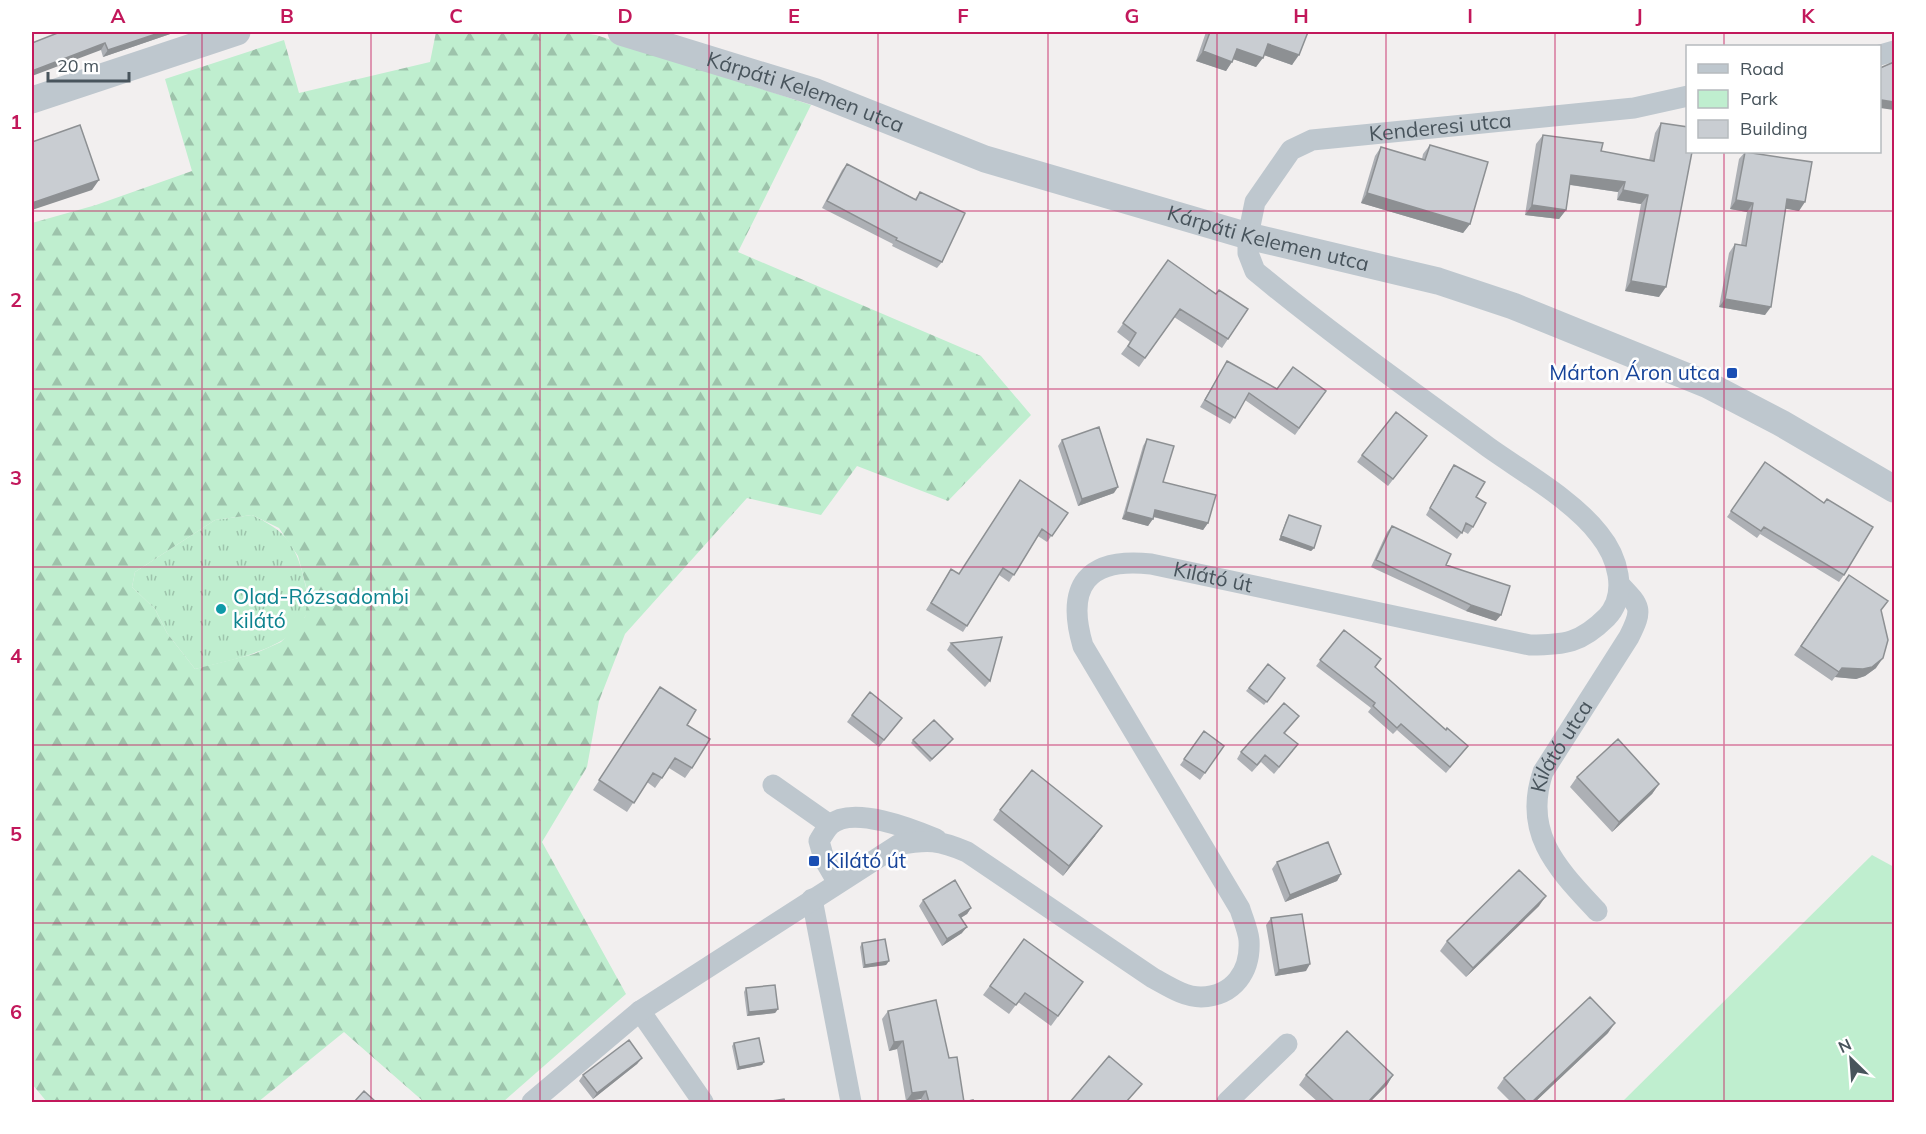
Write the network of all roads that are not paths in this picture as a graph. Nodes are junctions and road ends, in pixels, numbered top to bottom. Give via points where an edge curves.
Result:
1 (237, 32) edge
2 (621, 32) edge
3 (1686, 96) edge
4 (32, 100) edge
5 (1248, 236) junction
6 (1894, 489) edge
7 (1620, 585) junction
8 (773, 785) dead end
9 (830, 825) junction
10 (942, 841) junction
11 (838, 883) junction
12 (812, 899) junction
13 (1597, 911) dead end
14 (640, 1011) junction
15 (1287, 1044) dead end
16 (532, 1102) edge
17 (703, 1102) edge
18 (850, 1102) edge
19 (1227, 1102) edge

1 - 4 street
2 - 5 street, Kárpáti Kelemen utca via 816,92 985,159
3 - 5 street, Kenderesi utca via 1634,108 1311,140 1291,150 1255,202
5 - 6 street, Kárpáti Kelemen utca via 1438,281 1579,331 1708,385
5 - 7 street via 1248,253 1255,271 1384,371 1569,505 1599,533 1615,559
7 - 10 street, Kilátó út via 1611,613 1591,633 1563,645 1530,645 1151,564 1126,561 1104,566 1089,578 1079,591 1075,606 1083,646 1240,909 1249,938 1249,961 1240,981 1222,993 1201,997 1180,992 1153,978 967,852
7 - 13 street, Kilátó utca via 1637,603 1640,616 1543,772 1537,790 1539,817 1550,858
8 - 9 street
9 - 10 street via 846,818 897,823
9 - 11 street via 819,841
10 - 11 street, Kilátó út via 921,840 898,846
11 - 12 street, Kilátó út
12 - 14 street, Kilátó út
12 - 18 street
14 - 16 street, Kilátó út
14 - 17 street
15 - 19 street

